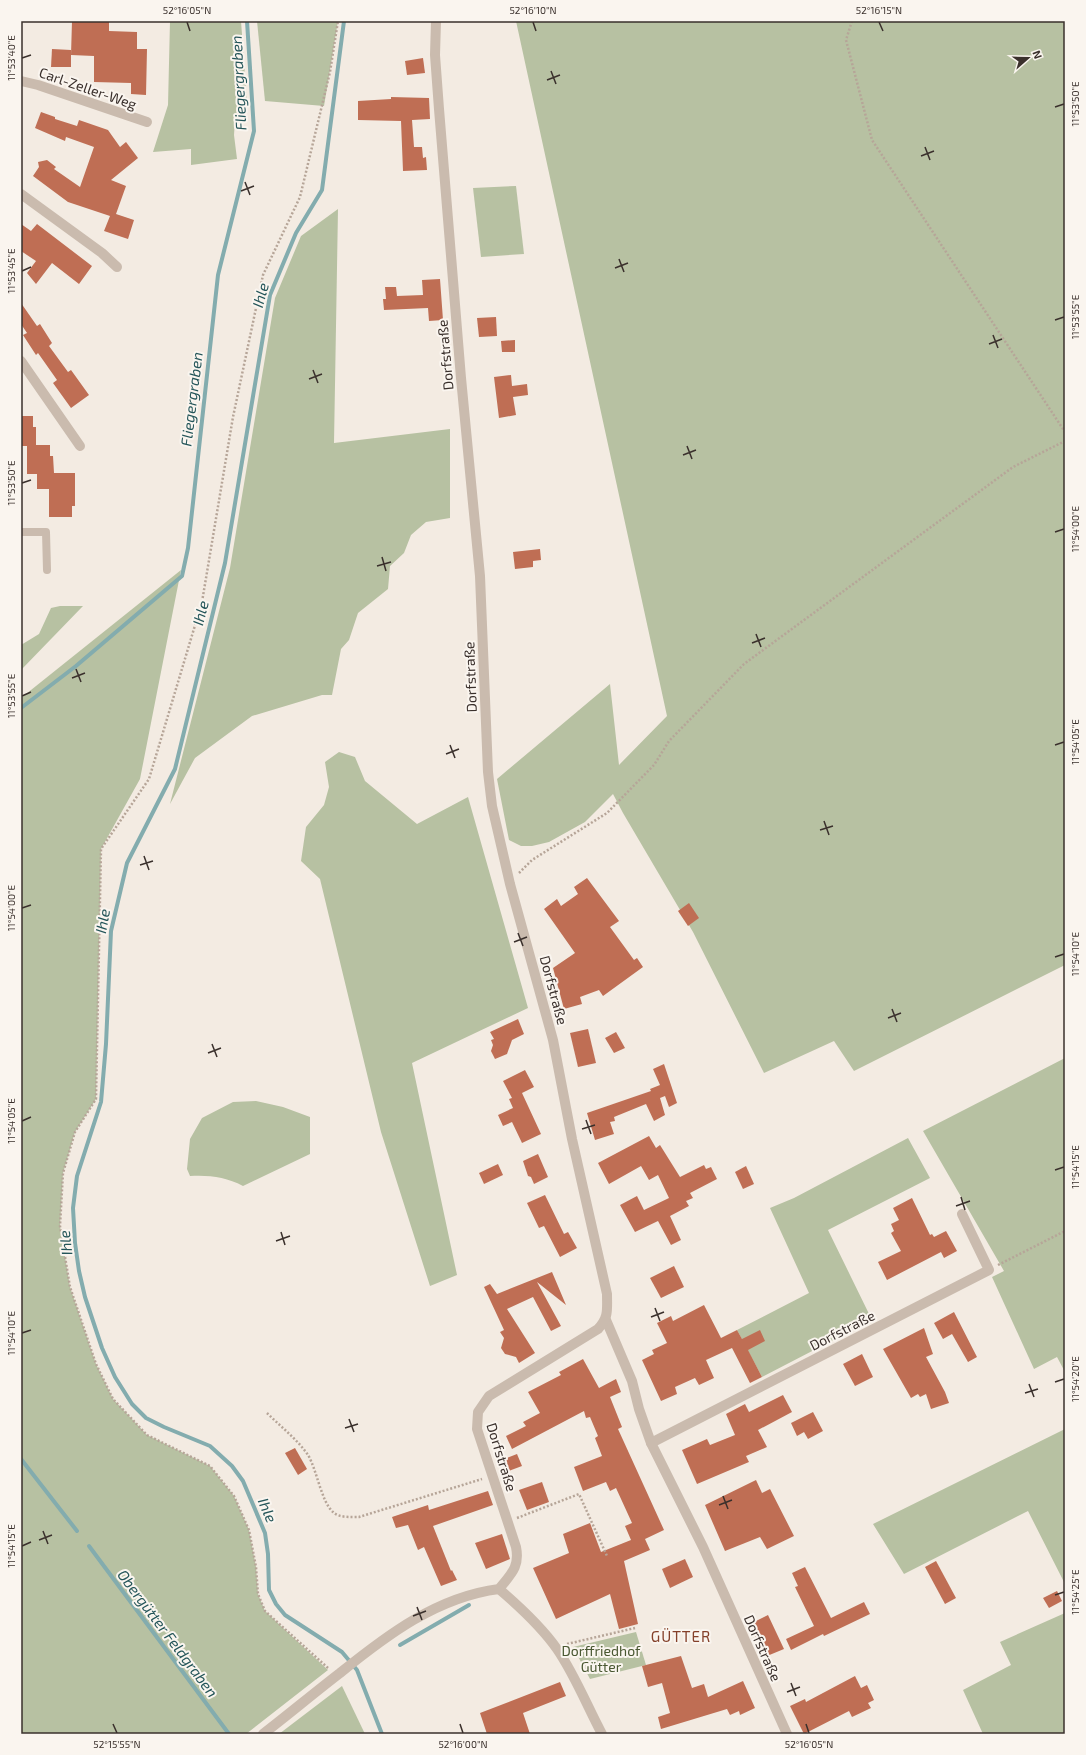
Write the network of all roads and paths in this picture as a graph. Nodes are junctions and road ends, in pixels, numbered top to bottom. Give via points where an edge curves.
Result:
1 (338, 21) edge
2 (436, 21) edge
3 (852, 21) edge
4 (21, 81) edge
5 (147, 122) dead end
6 (21, 194) edge
7 (116, 267) dead end
8 (21, 361) edge
9 (1065, 432) edge
10 (1065, 441) edge
11 (80, 446) dead end
12 (21, 532) edge
13 (47, 570) dead end
14 (510, 884) junction
15 (962, 1214) dead end
16 (1065, 1231) edge
17 (1007, 1260) dead end
18 (606, 1320) junction
19 (267, 1414) dead end
20 (651, 1443) junction
21 (492, 1476) junction
22 (507, 1518) junction
23 (607, 1556) dead end
24 (499, 1589) junction
25 (635, 1628) dead end
26 (557, 1649) junction
27 (339, 1674) junction
28 (263, 1734) edge
29 (602, 1734) edge
30 (787, 1734) edge

1 - 27 path via 330,72 300,196 263,275 233,417 202,602 149,779 101,849 96,1099 75,1132 63,1173 60,1226 70,1287 96,1364 113,1400 147,1435 210,1466 234,1496 248,1530 256,1567 258,1594 265,1611
2 - 14 street, Dorfstraße via 435,55 439,109 480,576 488,772 496,828
3 - 9 path via 846,40 872,140
4 - 5 street, Carl-Zeller-Weg
6 - 7 street via 102,253
8 - 11 street
10 - 14 path via 1013,467 744,664 669,741 654,765 607,813 532,860
12 - 13 lane via 46,532
14 - 18 street, Dorfstraße via 553,1040 572,1139 607,1294
15 - 20 street, Dorfstraße via 989,1270
16 - 17 path
18 - 20 street, Dorfstraße via 632,1381
18 - 21 street, Dorfstraße via 598,1329 490,1396 483,1403 478,1412 477,1429
19 - 21 path via 292,1436 308,1456 327,1504 339,1515 359,1517
20 - 30 street, Dorfstraße via 703,1547
21 - 22 street, Dorfstraße
22 - 23 path via 513,1519 579,1494
22 - 24 street, Dorfstraße via 518,1558 516,1566
24 - 26 street via 540,1627
24 - 27 street via 479,1592 422,1614 364,1653
25 - 26 path via 569,1643
26 - 29 street
27 - 28 street

